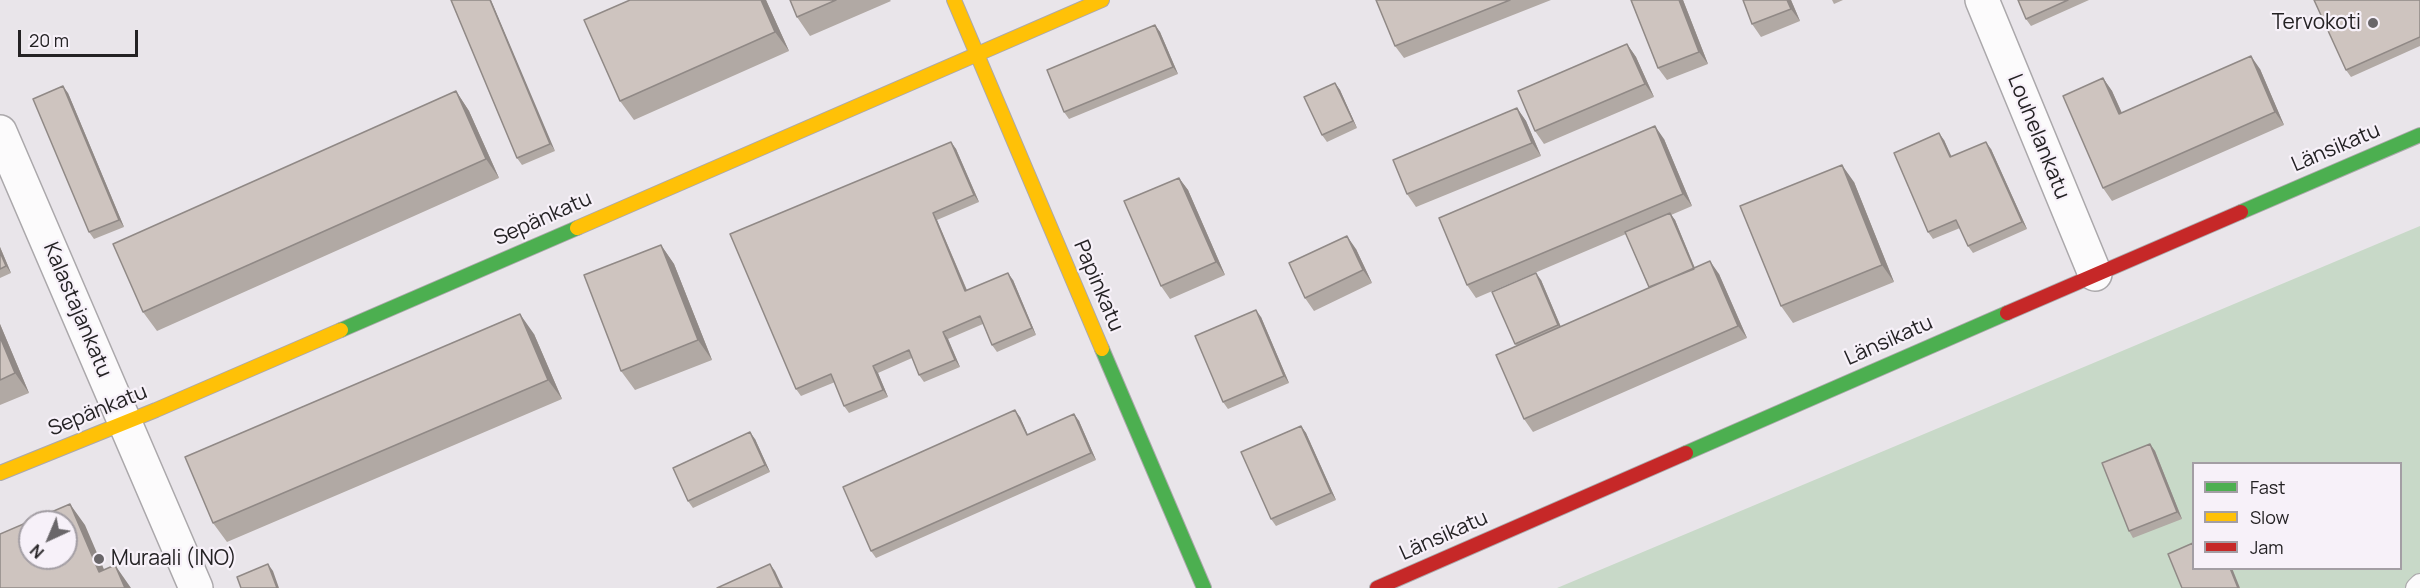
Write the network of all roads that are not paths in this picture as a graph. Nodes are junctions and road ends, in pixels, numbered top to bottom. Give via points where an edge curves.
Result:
1 (954, 0) edge
2 (1102, 0) edge
3 (1982, 0) edge
4 (976, 54) junction
5 (0, 132) edge
6 (2420, 135) edge
7 (2095, 274) junction
8 (126, 423) junction
9 (0, 473) edge
10 (2420, 584) edge
11 (196, 588) edge
12 (1204, 588) edge
13 (1377, 588) edge
14 (2416, 588) edge

1 - 4 street, Papinkatu
2 - 4 street, Sepänkatu
3 - 7 street, Louhelankatu
4 - 8 street, Sepänkatu
4 - 12 street, Papinkatu
5 - 8 street, Kalastajankatu
6 - 7 street, Länsikatu
7 - 13 street, Länsikatu
8 - 9 street, Sepänkatu
8 - 11 street, Kalastajankatu
10 - 14 lane

